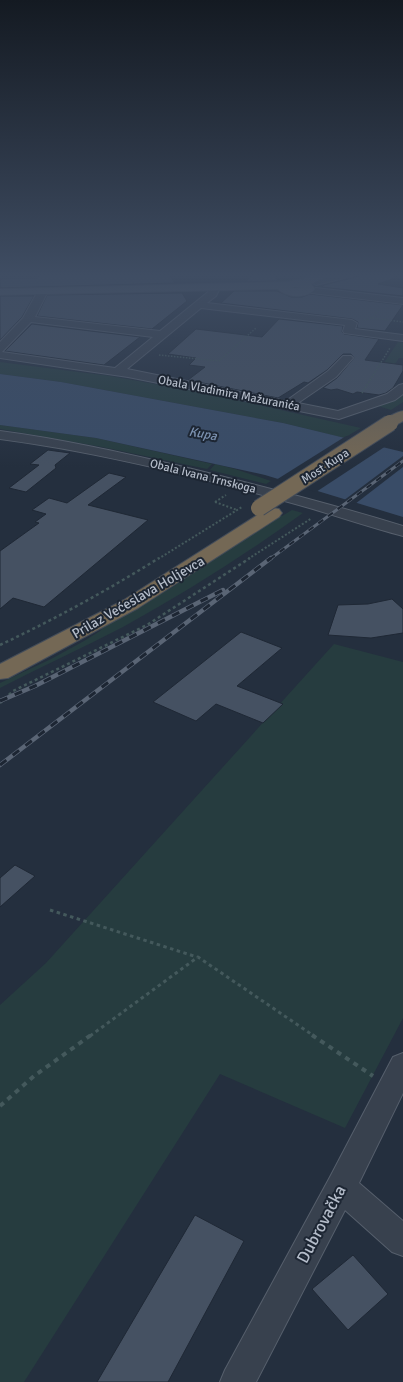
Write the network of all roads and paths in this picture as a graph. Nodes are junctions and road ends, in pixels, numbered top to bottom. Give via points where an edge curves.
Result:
1 (10, 338) edge
2 (159, 338) edge
3 (244, 338) edge
4 (399, 338) edge
5 (0, 349) edge
6 (0, 355) edge
7 (156, 355) dead end
8 (347, 358) dead end
9 (118, 371) junction
10 (403, 388) edge
11 (359, 396) dead end
12 (289, 404) junction
13 (400, 422) edge
14 (0, 435) edge
15 (215, 502) dead end
16 (259, 509) junction
17 (237, 510) junction
18 (318, 515) dead end
19 (403, 532) edge
20 (0, 645) edge
21 (0, 658) edge
22 (0, 673) edge
23 (0, 703) edge
24 (50, 910) dead end
25 (198, 957) junction
26 (397, 1077) edge
27 (0, 1106) edge
28 (341, 1187) junction
29 (403, 1241) edge
30 (237, 1382) edge

1 - 5 street
2 - 9 street
3 - 7 path via 219,360
4 - 11 path
6 - 9 street, Obala Vladimira Mažuranića
8 - 12 street via 332,374
9 - 12 street, Obala Vladimira Mažuranića
10 - 12 street, Obala Vladimira Mažuranića via 391,397 339,415
13 - 16 highway, Most Kupa
14 - 19 street, Obala Ivana Trnskoga via 78,447 242,485 328,508
15 - 17 path
16 - 17 path
16 - 21 highway, Prilaz Većeslava Holjevca via 116,598
16 - 22 highway, Prilaz Većeslava Holjevca via 131,604
17 - 20 path via 118,584
18 - 23 path via 147,626 102,646 14,692
24 - 25 path
25 - 26 path
25 - 27 path via 34,1076
26 - 28 street, Dubrovačka
28 - 29 street
28 - 30 street, Dubrovačka

